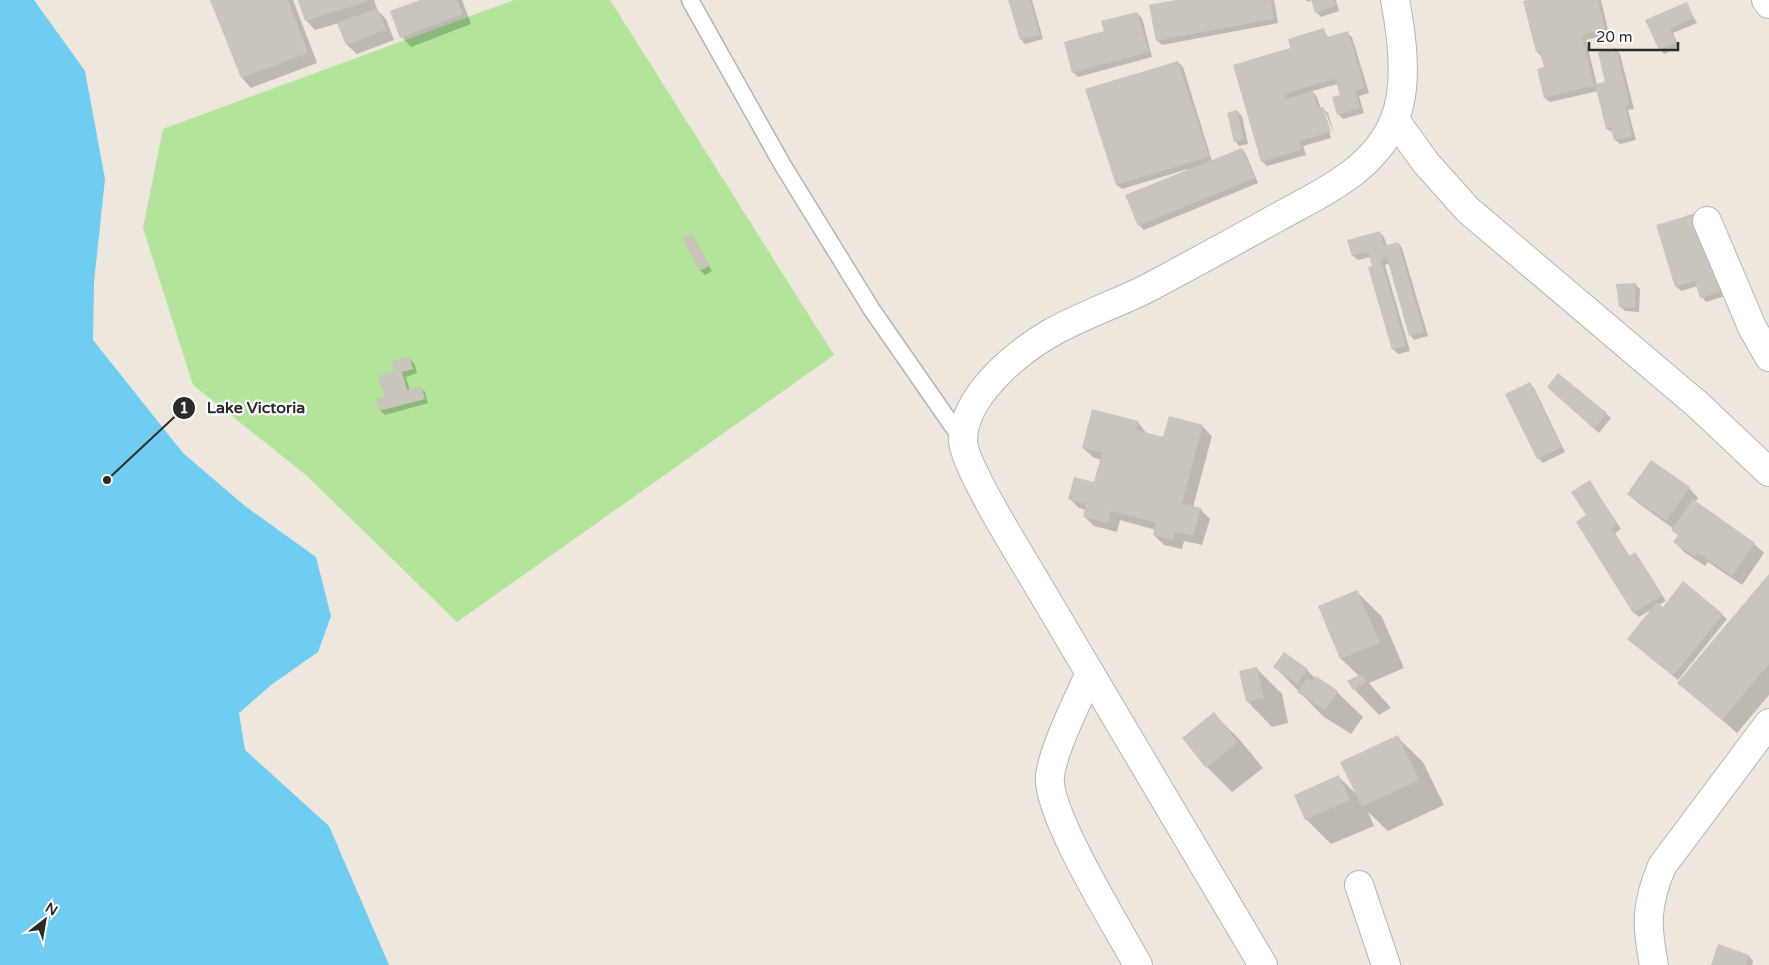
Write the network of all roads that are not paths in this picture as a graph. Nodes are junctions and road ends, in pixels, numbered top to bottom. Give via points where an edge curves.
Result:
1 (690, 0) edge
2 (1395, 0) edge
3 (1766, 0) edge
4 (1769, 4) edge
5 (1395, 120) junction
6 (1707, 221) dead end
7 (1769, 357) edge
8 (963, 441) junction
9 (1769, 472) edge
10 (1090, 673) junction
11 (1769, 723) edge
12 (1359, 885) dead end
13 (1138, 965) edge
14 (1263, 965) edge
15 (1386, 965) edge
16 (1654, 965) edge

1 - 8 lane via 832,246
2 - 5 street via 1402,36 1403,79
3 - 4 street
5 - 8 street via 1374,155 1338,184 1145,289 1048,335 998,373 981,392 968,416
5 - 9 street via 1438,178 1468,210 1698,405
6 - 7 street via 1752,327
8 - 10 street via 967,458 1016,548
10 - 13 street via 1054,760 1050,777 1052,798 1085,868
10 - 14 street
11 - 16 street via 1662,866 1651,892 1649,915
12 - 15 street

